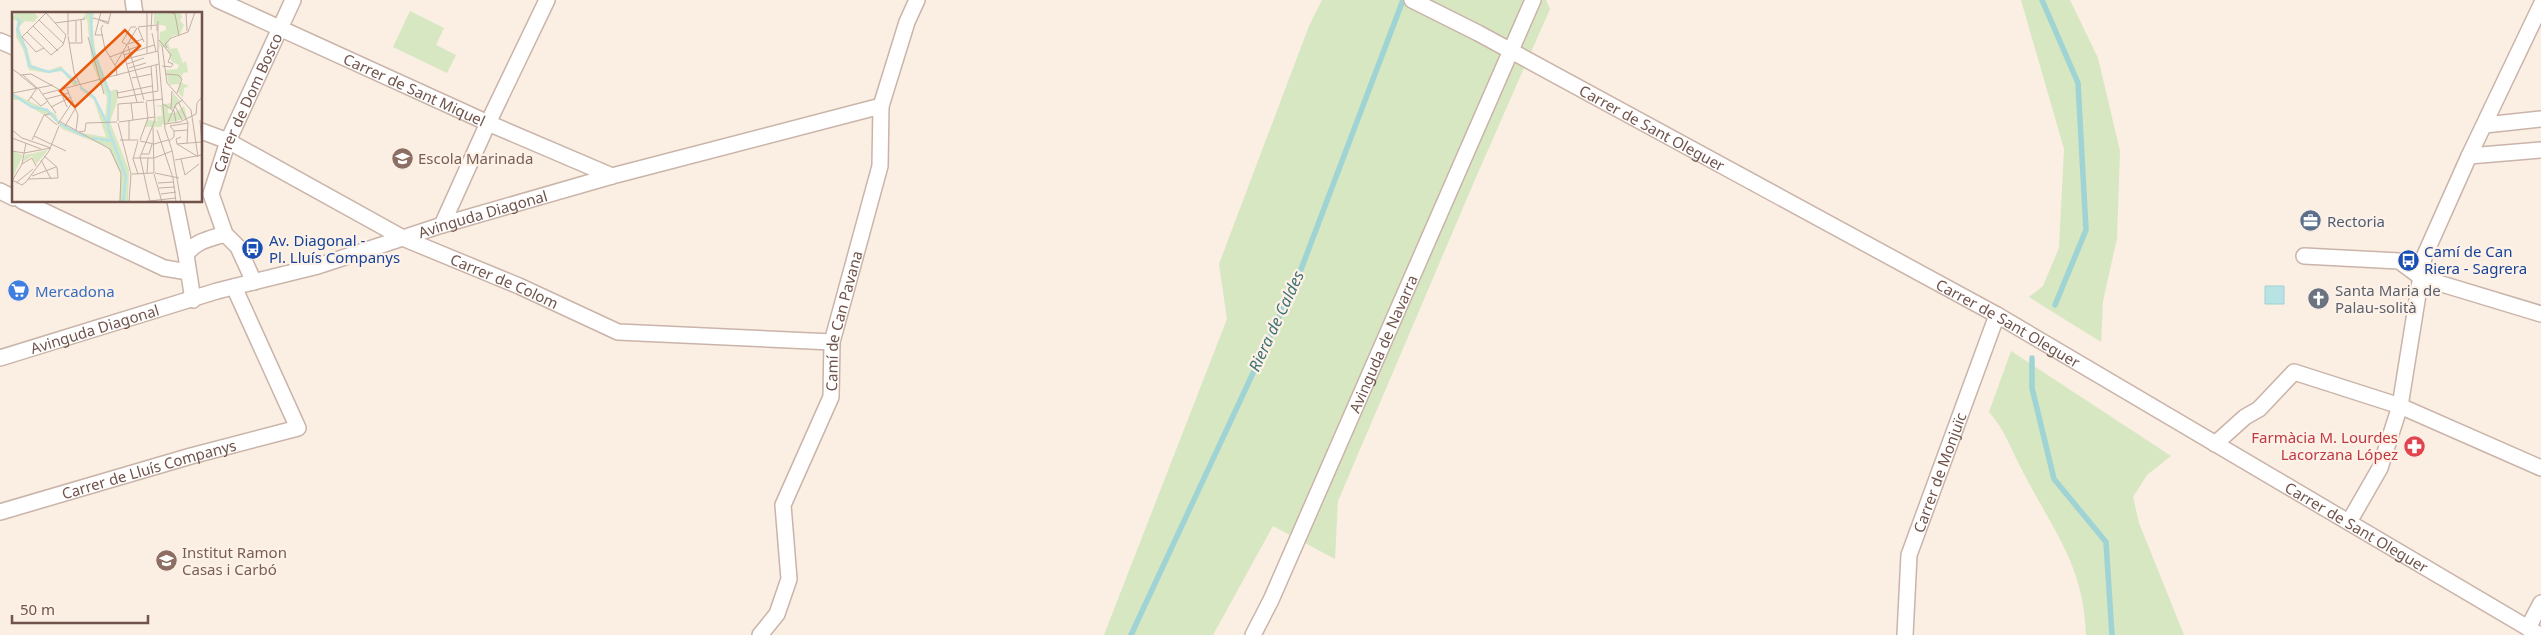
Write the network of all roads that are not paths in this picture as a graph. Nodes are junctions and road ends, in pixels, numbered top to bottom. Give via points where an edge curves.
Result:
1 (218, 0) edge
2 (293, 0) edge
3 (547, 0) edge
4 (917, 0) edge
5 (1412, 0) edge
6 (1533, 0) edge
7 (2541, 5) edge
8 (280, 27) junction
9 (0, 41) edge
10 (12, 46) edge
11 (1510, 51) junction
12 (881, 106) junction
13 (2541, 119) edge
14 (488, 123) junction
15 (2485, 125) junction
16 (202, 131) edge
17 (228, 141) junction
18 (2541, 150) edge
19 (2469, 156) junction
20 (612, 176) junction
21 (0, 191) edge
22 (12, 197) edge
23 (24, 202) edge
24 (175, 202) edge
25 (442, 225) junction
26 (225, 234) junction
27 (405, 238) junction
28 (186, 255) junction
29 (2304, 256) dead end
30 (188, 272) junction
31 (2422, 278) junction
32 (254, 282) junction
33 (234, 287) junction
34 (193, 300) junction
35 (2541, 314) edge
36 (1997, 315) junction
37 (832, 342) junction
38 (0, 358) edge
39 (2400, 406) junction
40 (2216, 444) junction
41 (2541, 468) edge
42 (0, 512) edge
43 (2349, 522) junction
44 (2541, 603) edge
45 (768, 631) edge
46 (2532, 633) edge
47 (1253, 635) edge
48 (1905, 635) edge

1 - 8 street, Carrer de Sant Miquel
2 - 8 street, Carrer de Dom Bosco
3 - 14 street
4 - 12 street, Camí de Can Pavana
5 - 11 street, Carrer de Sant Oleguer
6 - 11 street, Avinguda de Navarra
7 - 15 street
8 - 14 street, Carrer de Sant Miquel
8 - 17 street, Carrer de Dom Bosco
9 - 10 street
11 - 36 street, Carrer de Sant Oleguer
11 - 47 street, Avinguda de Navarra
12 - 20 street, Avinguda Diagonal
12 - 37 street, Camí de Can Pavana via 880,166
13 - 15 street
14 - 20 street, Carrer de Sant Miquel
14 - 25 street
15 - 19 street
16 - 17 street, Carrer de Colom
17 - 26 street, Carrer de Dom Bosco via 211,194
17 - 27 street, Carrer de Colom
18 - 19 street
19 - 31 street via 2424,258
20 - 25 street, Avinguda Diagonal
21 - 22 street
23 - 30 street via 164,268
24 - 28 street
25 - 27 street, Avinguda Diagonal
26 - 28 street via 201,241
26 - 32 street via 238,247
27 - 32 street, Avinguda Diagonal via 318,266
27 - 37 street, Carrer de Colom via 618,332
28 - 30 street
29 - 31 street via 2399,261
30 - 34 street
31 - 35 street
31 - 39 street
32 - 33 street, Avinguda Diagonal
33 - 34 street, Avinguda Diagonal
33 - 42 street, Carrer de Lluís Companys via 298,428
34 - 38 street, Avinguda Diagonal
36 - 40 street, Carrer de Sant Oleguer
36 - 48 street, Carrer de Monjuïc via 1909,555
37 - 45 street, Camí de Can Pavana via 831,397 783,506 789,579
39 - 40 street via 2294,372 2259,409 2245,417
39 - 41 street
39 - 43 street via 2380,468
40 - 43 street, Carrer de Sant Oleguer
43 - 46 street, Carrer de Sant Oleguer
44 - 46 street

